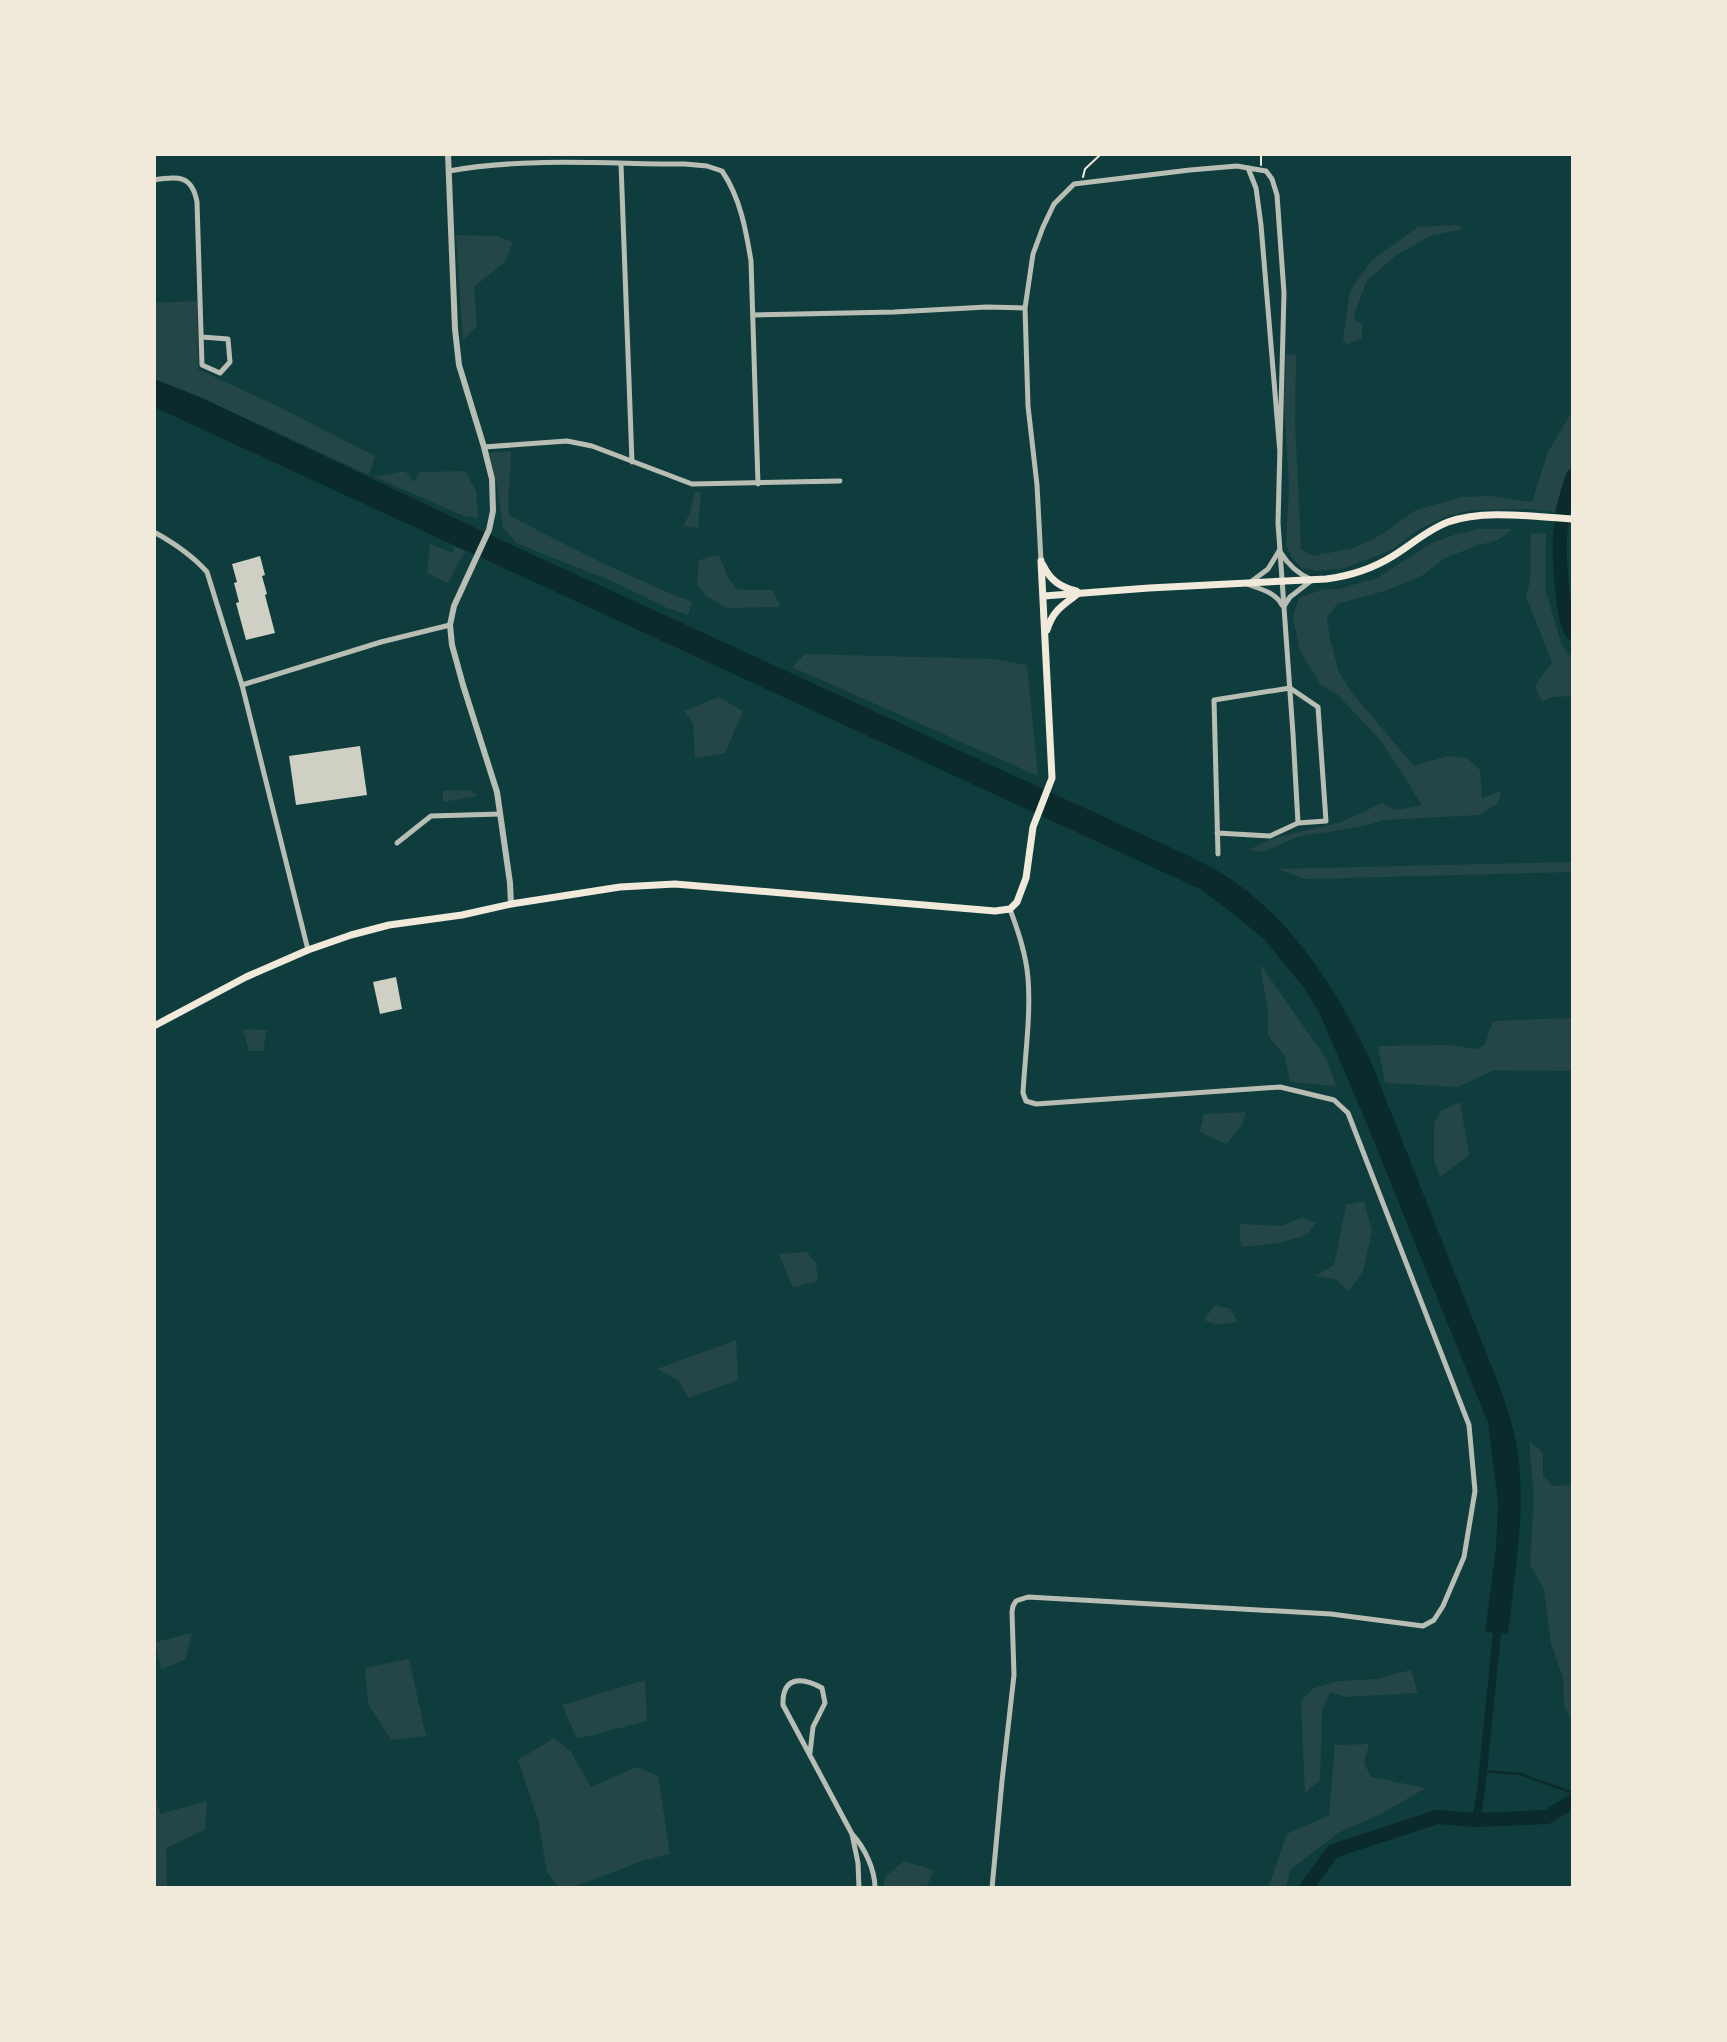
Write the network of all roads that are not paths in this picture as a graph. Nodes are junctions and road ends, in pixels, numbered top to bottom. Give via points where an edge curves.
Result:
1 (448, 154) edge
2 (621, 163) junction
3 (1248, 168) junction
4 (449, 171) junction
5 (154, 180) edge
6 (1025, 308) junction
7 (753, 315) junction
8 (201, 337) junction
9 (484, 447) junction
10 (1280, 453) junction
11 (632, 461) junction
12 (841, 481) dead end
13 (758, 484) junction
14 (1573, 519) edge
15 (154, 532) edge
16 (1279, 551) junction
17 (1041, 561) junction
18 (1312, 580) junction
19 (1281, 583) junction
20 (1247, 584) junction
21 (1080, 592) junction
22 (1044, 596) junction
23 (1284, 608) junction
24 (450, 625) junction
25 (1045, 639) junction
26 (242, 685) junction
27 (1290, 688) junction
28 (500, 814) junction
29 (1298, 823) junction
30 (1217, 834) junction
31 (397, 843) dead end
32 (1218, 854) dead end
33 (511, 904) junction
34 (1010, 909) junction
35 (308, 950) junction
36 (154, 1026) edge
37 (810, 1753) junction
38 (852, 1835) junction
39 (867, 1885) edge
40 (992, 1888) edge

1 - 4 street
2 - 4 street via 539,162
2 - 7 street via 685,164 722,171 745,229
2 - 11 street
3 - 6 street via 1074,184 1054,204 1043,227 1033,254
3 - 10 street via 1261,225
3 - 10 street via 1266,170 1277,195 1284,293
4 - 9 street via 459,365
5 - 8 street via 175,177 195,188
6 - 7 street
6 - 17 street
7 - 13 street
8 - 8 street via 202,365 220,373 230,362 228,340
9 - 11 street via 567,441
9 - 24 street via 493,511
10 - 16 street
11 - 13 street via 692,485
12 - 13 street
14 - 18 main road via 1467,517 1416,539 1369,569
15 - 26 street via 207,572
16 - 18 street via 1290,566
16 - 19 street
16 - 20 street via 1268,569
17 - 21 main road via 1049,577
17 - 22 main road
18 - 19 main road
18 - 23 street via 1290,597
19 - 20 main road
19 - 23 street
20 - 21 main road
20 - 23 street via 1269,593
21 - 22 main road
21 - 25 main road via 1051,617
22 - 25 main road
23 - 27 street
24 - 26 street
24 - 28 street
25 - 34 main road via 1052,778 1035,820 1026,878
26 - 35 street
27 - 29 street
27 - 29 street via 1318,707 1326,821
27 - 30 street via 1214,700
28 - 31 street via 431,816
28 - 33 street
29 - 30 street via 1270,836
30 - 32 street
33 - 34 main road via 620,887 675,884
33 - 35 main road via 389,926
34 - 40 street via 1028,977 1026,1101 1036,1104 1280,1087 1334,1100 1348,1113 1469,1425 1475,1491 1464,1557 1443,1606 1434,1620 1423,1626 1331,1614 1028,1597 1016,1601 1012,1612 1014,1675
35 - 36 main road via 246,976
37 - 37 street via 813,1727 825,1703 822,1688 809,1680 796,1681 786,1686 783,1705
37 - 38 street
38 - 39 street
38 - 39 street via 872,1868

